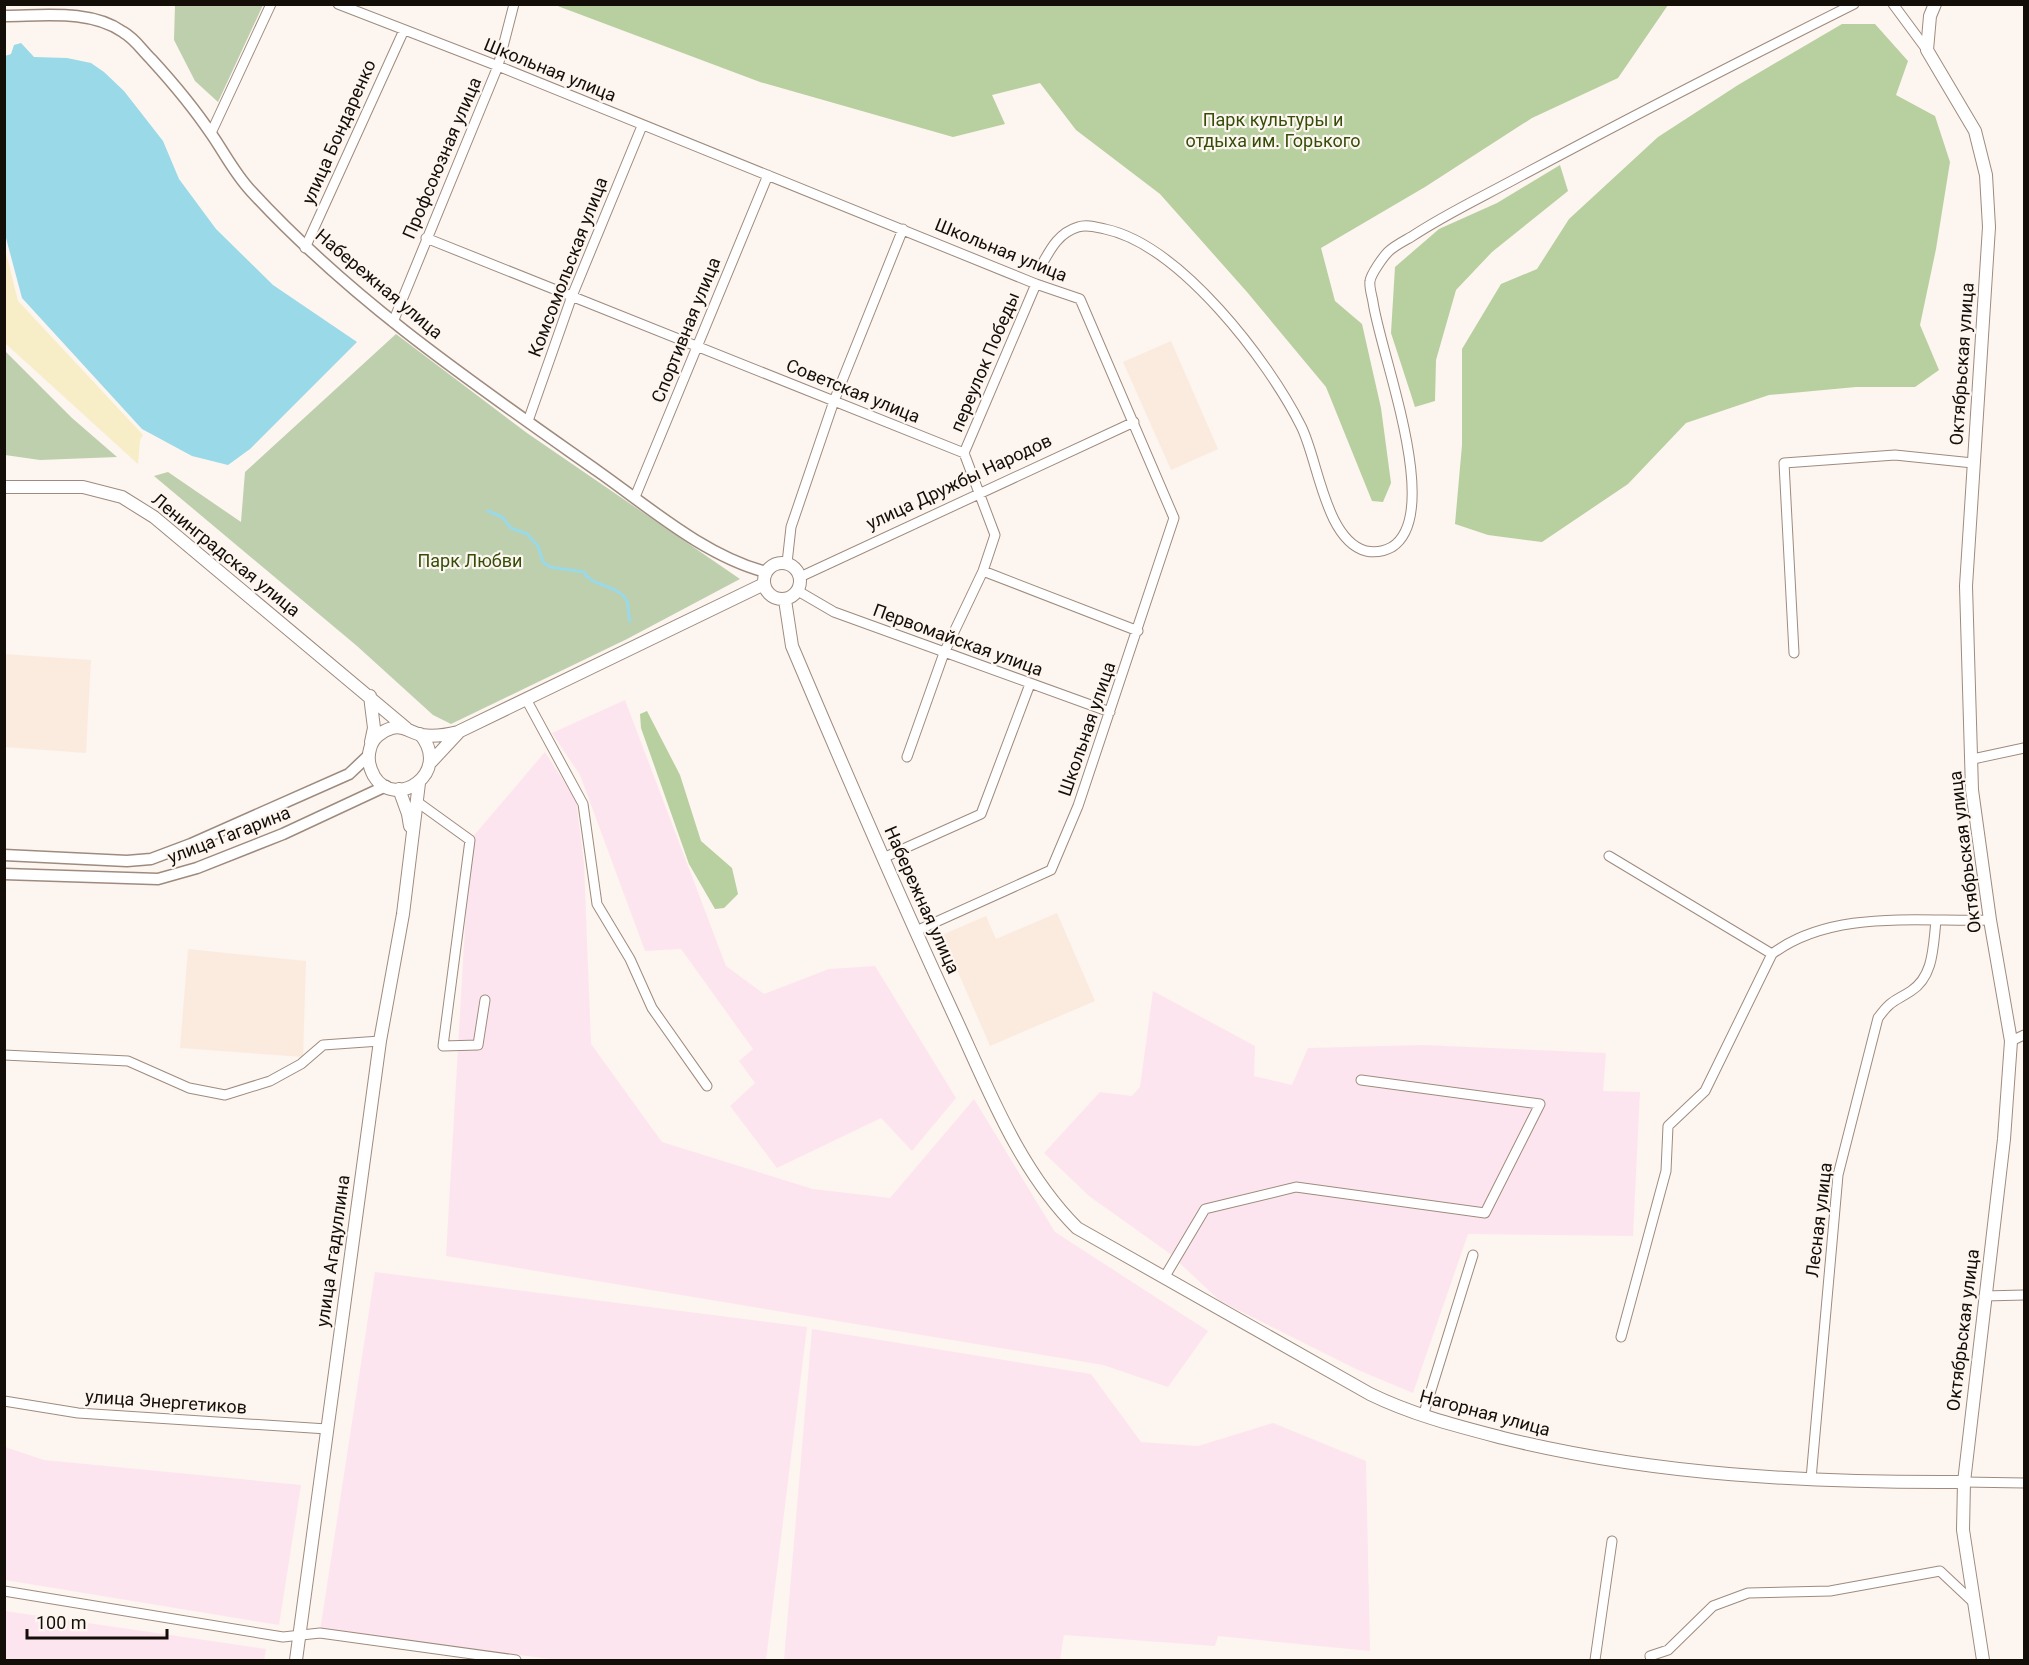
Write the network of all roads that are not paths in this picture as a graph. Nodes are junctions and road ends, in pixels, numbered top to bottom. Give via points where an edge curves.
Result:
1 (271, 4) edge
2 (338, 4) edge
3 (514, 4) edge
4 (1854, 4) edge
5 (1893, 4) edge
6 (1935, 4) edge
7 (4, 16) edge
8 (404, 30) junction
9 (1927, 50) junction
10 (498, 66) junction
11 (642, 126) junction
12 (211, 133) junction
13 (768, 175) junction
14 (903, 229) junction
15 (426, 238) junction
16 (305, 248) junction
17 (1041, 266) dead end
18 (1036, 284) junction
19 (572, 296) junction
20 (393, 322) junction
21 (698, 346) junction
22 (834, 401) junction
23 (528, 421) junction
24 (1134, 422) junction
25 (964, 453) junction
26 (1973, 463) junction
27 (4, 487) edge
28 (979, 492) junction
29 (636, 497) junction
30 (787, 563) junction
31 (984, 571) junction
32 (800, 577) junction
33 (765, 578) junction
34 (798, 591) junction
35 (785, 600) junction
36 (1138, 631) junction
37 (944, 653) junction
38 (1794, 653) dead end
39 (1030, 684) junction
40 (370, 696) junction
41 (526, 699) junction
42 (1110, 712) junction
43 (406, 728) junction
44 (458, 732) junction
45 (420, 734) junction
46 (2025, 748) edge
47 (369, 751) junction
48 (907, 757) dead end
49 (1972, 759) junction
50 (430, 762) junction
51 (419, 783) junction
52 (392, 788) junction
53 (416, 801) junction
54 (412, 848) junction
55 (4, 855) edge
56 (1609, 856) dead end
57 (883, 858) junction
58 (4, 874) edge
59 (1990, 920) junction
60 (1936, 921) junction
61 (916, 931) junction
62 (1772, 954) junction
63 (485, 1000) dead end
64 (2025, 1035) edge
65 (380, 1041) junction
66 (2011, 1041) junction
67 (4, 1055) edge
68 (1361, 1080) dead end
69 (707, 1086) dead end
70 (1052, 1204) joint
71 (1473, 1255) dead end
72 (1164, 1278) junction
73 (2025, 1295) edge
74 (1984, 1296) junction
75 (1621, 1337) dead end
76 (4, 1401) edge
77 (1423, 1416) junction
78 (327, 1429) junction
79 (1810, 1479) junction
80 (1964, 1482) junction
81 (2025, 1483) edge
82 (1612, 1541) dead end
83 (4, 1591) edge
84 (1973, 1602) junction
85 (300, 1636) junction
86 (297, 1660) edge
87 (516, 1660) edge
88 (1595, 1660) edge
89 (1651, 1660) edge
90 (1983, 1660) edge

1 - 12 street
2 - 8 street, Школьная улица
3 - 10 street, Профсоюзная улица
4 - 17 street via 1674,93 1428,226 1388,252 1370,281 1377,332 1403,418 1412,475 1412,514 1402,541 1383,553 1363,550 1344,537 1329,508 1304,430 1286,396 1220,310 1192,282 1155,252 1122,233 1088,225 1055,240
5 - 9 street
6 - 9 main road via 1930,15
7 - 12 street, Набережная улица via 83,17 104,21 125,32 172,82
8 - 10 street, Школьная улица
8 - 16 street, улица Бондаренко
9 - 26 main road, Октябрьская улица via 1975,130 1986,175 1989,237
10 - 11 street, Школьная улица
10 - 15 street, Профсоюзная улица
11 - 13 street, Школьная улица
11 - 19 street, Комсомольская улица
12 - 16 street, Набережная улица via 236,174
13 - 14 street, Школьная улица
13 - 21 street, Спортивная улица
14 - 18 street, Школьная улица
14 - 22 street
15 - 19 street, Советская улица
15 - 20 street, Профсоюзная улица
16 - 20 street, Набережная улица
18 - 24 street, Школьная улица via 1080,299
18 - 25 street, переулок Победы
19 - 21 street, Советская улица
19 - 23 street, Комсомольская улица
20 - 23 street, Набережная улица
21 - 22 street, Советская улица
21 - 29 street, Спортивная улица
22 - 25 street, Советская улица
22 - 30 street via 791,527
23 - 29 street, Набережная улица
24 - 28 street, улица Дружбы Народов
24 - 36 street, Школьная улица via 1174,518
25 - 28 street
26 - 38 street via 1895,455 1784,463
26 - 49 main road, Октябрьская улица via 1966,586
27 - 40 main road, Ленинградская улица via 83,488 122,497 154,517
28 - 31 street via 995,535
28 - 32 street, улица Дружбы Народов
29 - 33 street, Набережная улица via 696,539
30 - 32 main road via 797,569
30 - 33 main road via 775,564
31 - 36 street
31 - 37 street
32 - 34 main road
33 - 35 main road via 769,594
33 - 41 main road
34 - 35 main road
34 - 37 street, Первомайская улица via 834,612
35 - 57 main road, Набережная улица via 792,646
36 - 42 street, Школьная улица
37 - 39 street, Первомайская улица
37 - 48 street
39 - 42 street, Первомайская улица
39 - 57 street via 981,814
40 - 43 main road, Ленинградская улица
40 - 47 main road via 374,728
41 - 44 main road
41 - 69 street via 583,804 597,904 630,959 652,1008
42 - 61 street, Школьная улица via 1051,870
43 - 45 main road
43 - 47 main road via 383,731
44 - 45 main road via 441,736
44 - 50 main road
45 - 50 main road via 430,751
46 - 49 street
47 - 52 main road via 369,767 376,779
47 - 55 street, улица Гагарина via 349,774 151,859
49 - 59 main road, Октябрьская улица via 1972,790
50 - 51 main road
51 - 52 main road
51 - 53 main road
52 - 54 main road via 408,814
52 - 58 street, улица Гагарина via 197,868 158,879
53 - 54 main road
53 - 63 street via 470,840 443,1046 478,1045
54 - 65 main road, улица Агадуллина
56 - 62 street
57 - 61 main road, Набережная улица
59 - 60 street
59 - 66 main road, Октябрьская улица
60 - 62 street via 1885,920 1819,929 1790,940
60 - 79 street, Лесная улица via 1930,967 1924,978 1912,990 1889,1002 1878,1018 1838,1175
61 - 70 main road, Набережная улица via 994,1102 1034,1179
62 - 75 street via 1705,1091 1668,1126 1666,1171
64 - 66 street
65 - 67 street via 323,1045 301,1064 270,1081 225,1095 189,1088 128,1061
65 - 78 main road, улица Агадуллина
66 - 74 main road, Октябрьская улица via 2004,1139
68 - 72 street via 1539,1104 1485,1213 1296,1187 1205,1209
70 - 72 main road, Нагорная улица via 1077,1228
71 - 77 street
72 - 77 main road, Нагорная улица via 1370,1394
73 - 74 street
74 - 80 main road, Октябрьская улица
76 - 78 street, улица Энергетиков via 78,1413
77 - 79 main road, Нагорная улица via 1577,1455
78 - 85 main road, улица Агадуллина
79 - 80 main road, Нагорная улица
80 - 81 street
80 - 84 main road, Октябрьская улица via 1963,1530
82 - 88 street
83 - 85 street via 283,1637
84 - 89 street via 1940,1571 1830,1591 1748,1593 1713,1606 1668,1650 1650,1656
84 - 90 main road, Октябрьская улица
85 - 86 main road, улица Агадуллина
85 - 87 street via 320,1633

